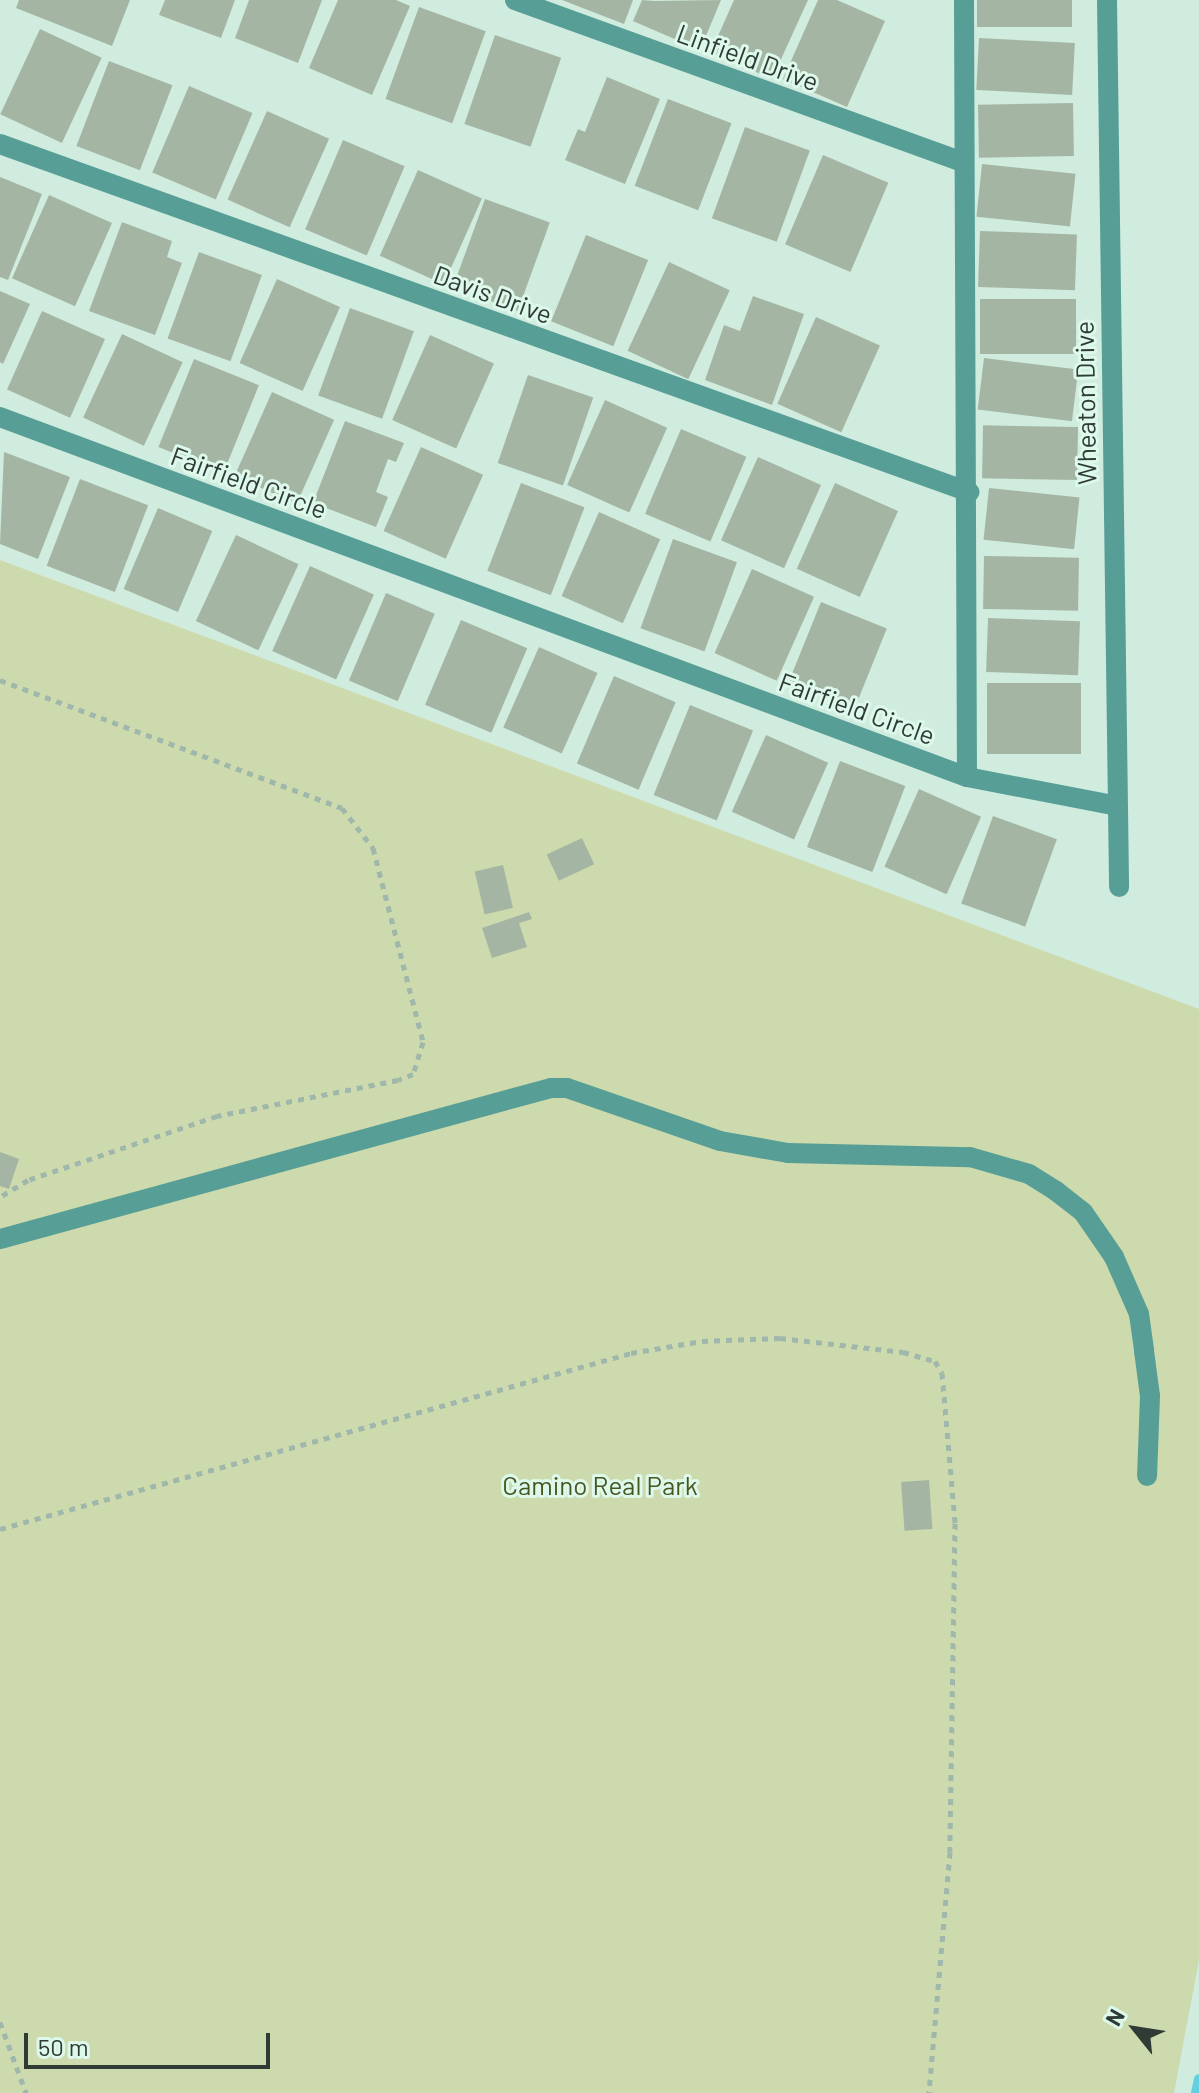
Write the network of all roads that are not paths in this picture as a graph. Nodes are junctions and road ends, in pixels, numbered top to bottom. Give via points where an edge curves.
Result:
1 (515, 0) edge
2 (964, 0) edge
3 (1107, 0) edge
4 (0, 144) edge
5 (963, 162) junction
6 (0, 417) edge
7 (969, 492) junction
8 (967, 777) junction
9 (1117, 806) junction
10 (1119, 887) dead end
11 (0, 1239) edge
12 (1147, 1476) dead end

1 - 5 lane, Linfield Drive
2 - 5 lane, Fairfield Circle
3 - 9 lane, Wheaton Drive
4 - 7 lane, Davis Drive
5 - 7 lane, Fairfield Circle
6 - 8 lane, Fairfield Circle
7 - 8 lane, Fairfield Circle
8 - 9 lane
9 - 10 lane, Wheaton Drive
11 - 12 lane via 551,1088 567,1088 720,1141 788,1153 970,1157 1029,1174 1056,1191 1083,1212 1114,1257 1141,1327 1150,1396

